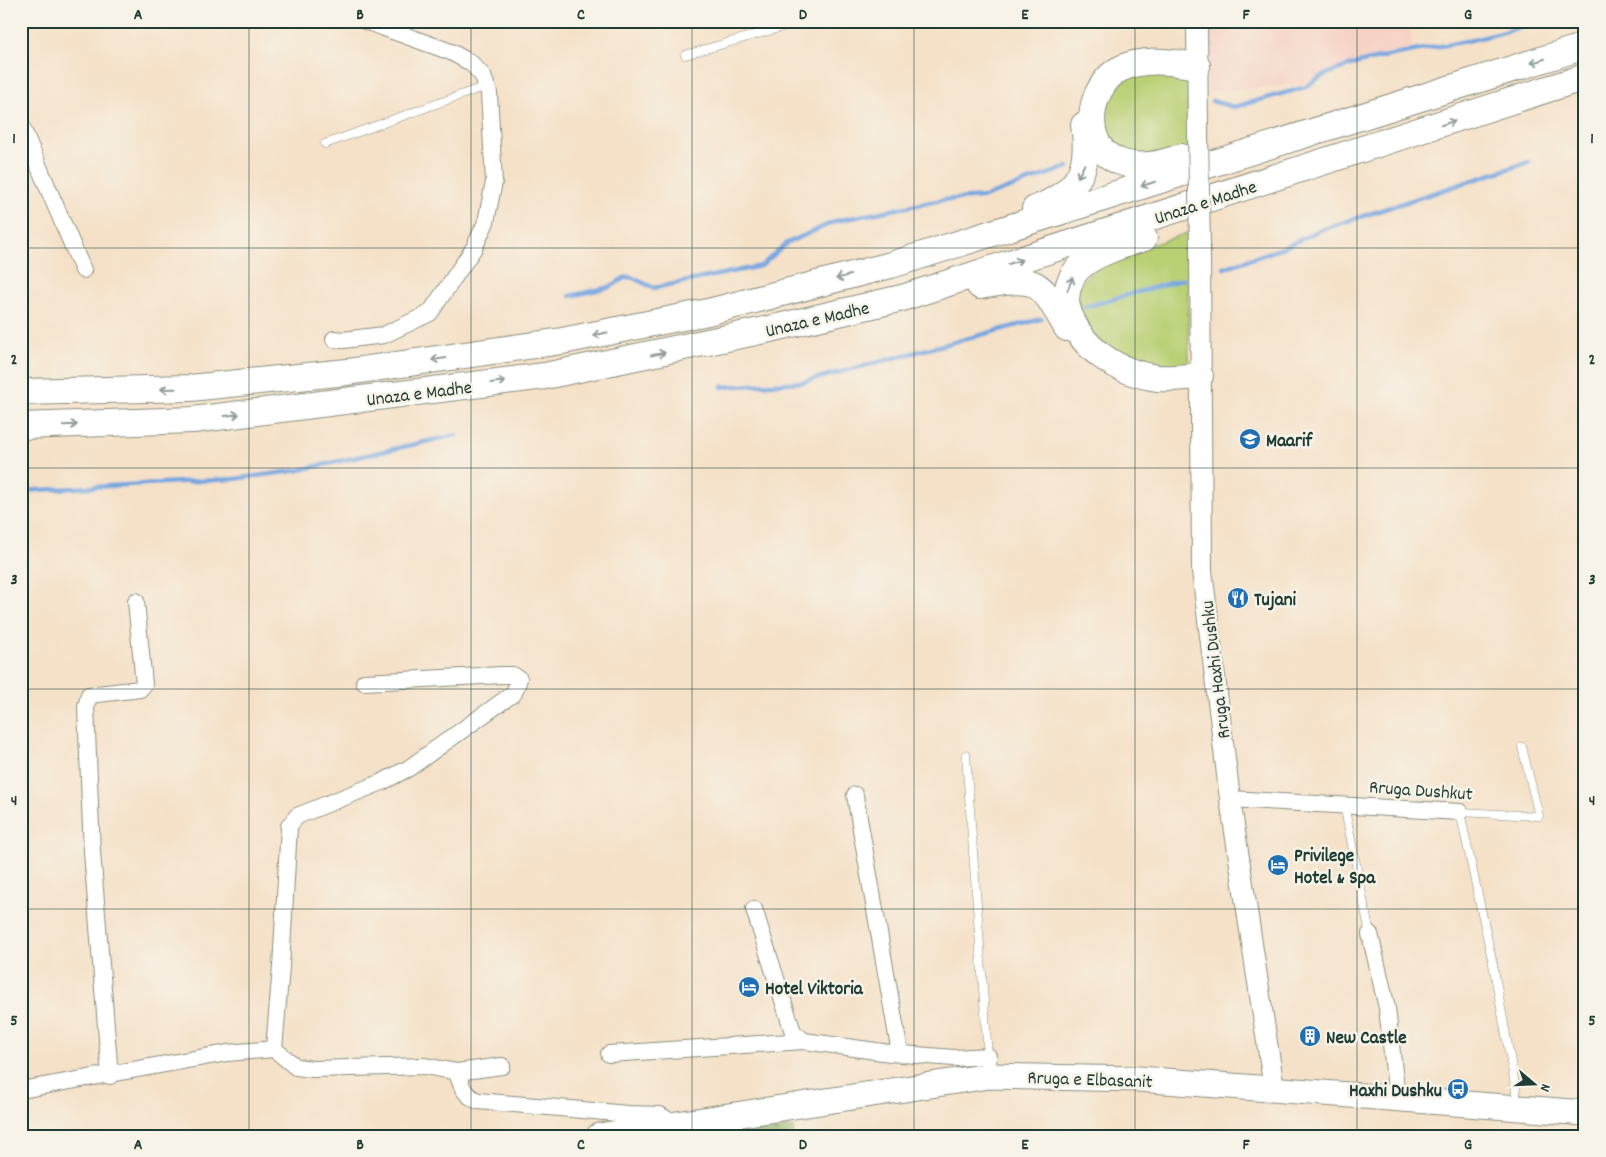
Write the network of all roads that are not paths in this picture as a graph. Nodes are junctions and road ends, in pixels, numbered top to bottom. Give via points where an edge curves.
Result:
1 (365, 21) edge
2 (803, 21) edge
3 (1197, 21) edge
4 (1585, 46) edge
5 (685, 55) dead end
6 (1197, 57) junction
7 (1585, 77) edge
8 (486, 86) junction
9 (1394, 106) junction
10 (21, 125) edge
11 (1401, 138) junction
12 (325, 144) dead end
13 (891, 265) junction
14 (83, 270) dead end
15 (902, 298) junction
16 (334, 338) dead end
17 (1200, 383) junction
18 (21, 392) edge
19 (21, 426) edge
20 (136, 602) dead end
21 (364, 682) dead end
22 (1522, 747) dead end
23 (966, 755) dead end
24 (855, 795) dead end
25 (1230, 800) junction
26 (1344, 804) junction
27 (1460, 812) junction
28 (754, 909) dead end
29 (1370, 934) joint
30 (804, 1041) junction
31 (274, 1049) junction
32 (900, 1053) junction
33 (609, 1054) dead end
34 (502, 1066) dead end
35 (988, 1066) junction
36 (458, 1072) junction
37 (110, 1076) junction
38 (1274, 1088) junction
39 (21, 1090) edge
40 (1397, 1098) junction
41 (1516, 1108) junction
42 (1585, 1113) edge
43 (676, 1124) junction
44 (599, 1136) edge

1 - 8 street via 471,63 483,76
2 - 5 lane
3 - 6 street
4 -> 9 highway, Unaza e Madhe
6 - 9 highway via 1132,65 1118,70 1106,81 1098,92 1092,120 1093,133 1102,151 1126,164 1159,164 1343,107
6 -> 13 highway via 1179,54 1131,57 1115,63 1101,73 1088,93 1084,104 1086,161 1074,183 1062,194 1048,204 962,234
6 - 17 street, Rruga Haxhi Dushku, bridge
11 -> 7 highway, Unaza e Madhe
8 - 12 lane
8 - 16 street via 494,182 486,222 474,248 430,313 423,318 384,335 343,340
9 -> 13 highway, Unaza e Madhe
10 - 14 street
15 -> 11 highway, Unaza e Madhe
17 -> 11 highway via 1145,375 1114,363 1087,345 1074,325 1066,303 1068,289 1081,266 1118,247 1355,166
13 -> 18 highway, Unaza e Madhe via 708,312 562,341 347,372 190,388
15 - 17 highway via 1021,280 1032,282 1053,303 1073,337 1088,354 1134,378 1156,385
19 -> 15 highway, Unaza e Madhe via 193,420 545,376 673,351
17 - 25 street, Rruga Haxhi Dushku via 1202,571
20 - 37 street via 144,684 140,688 89,695 86,707 92,843
21 - 31 street via 502,674 519,679 514,693 409,768 297,816 289,826
22 - 27 lane, Rruga Dushkut via 1539,816
23 - 35 lane
24 - 32 street
25 - 26 street, Rruga Dushkut
25 - 38 street, Rruga Haxhi Dushku
26 - 27 street, Rruga Dushkut
26 - 29 lane
27 - 41 lane via 1493,964 1516,1090
28 - 30 street via 793,1032
29 - 40 street via 1387,1008
30 - 32 street
30 - 33 street
31 - 36 street via 296,1067 340,1070 424,1066
31 - 37 street via 227,1053
32 - 35 street via 954,1058
34 - 36 street
35 - 38 main road, Rruga e Elbasanit via 1111,1078
35 - 43 main road, Rruga e Elbasanit
36 - 43 street via 468,1096 478,1101 660,1115
37 - 39 street
38 - 40 main road, Rruga e Elbasanit
40 - 41 main road, Rruga e Elbasanit
41 - 42 main road, Rruga e Elbasanit
43 - 44 main road, Rruga e Elbasanit

